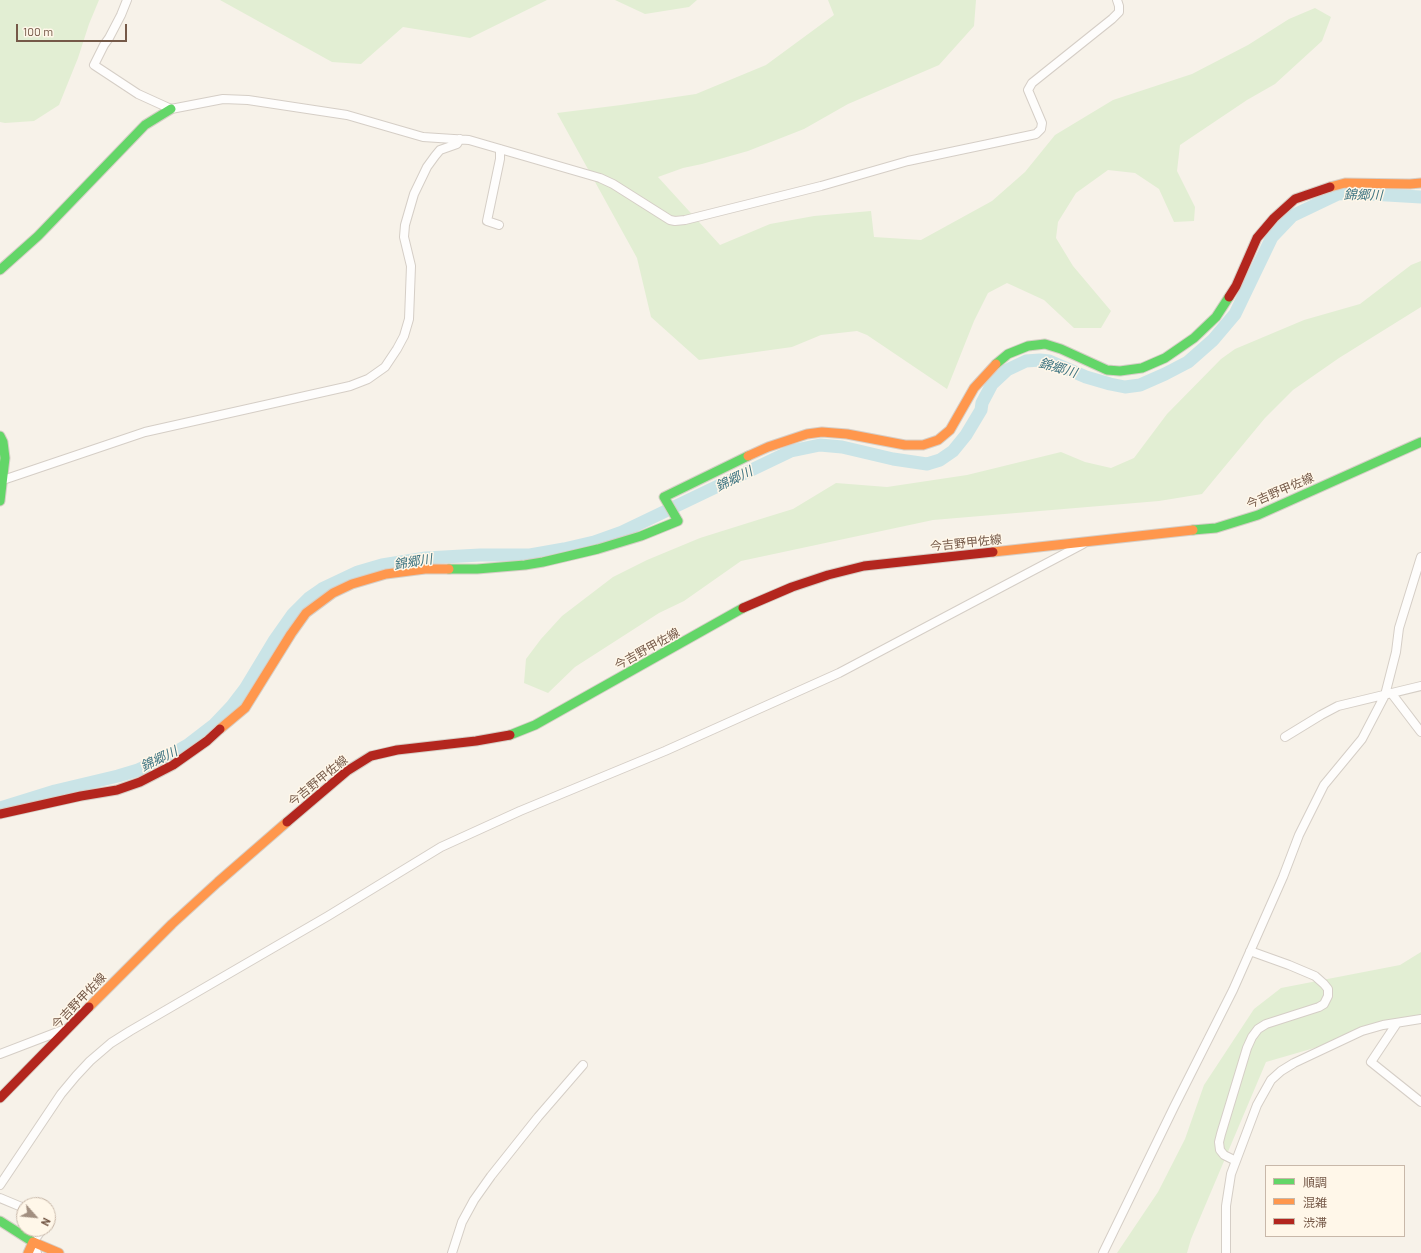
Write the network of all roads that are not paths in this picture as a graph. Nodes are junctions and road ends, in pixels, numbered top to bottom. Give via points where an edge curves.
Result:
1 (127, 0) edge
2 (1117, 0) edge
3 (170, 109) junction
4 (460, 139) junction
5 (500, 149) junction
6 (1421, 183) edge
7 (499, 225) dead end
8 (0, 270) edge
9 (0, 436) edge
10 (1421, 442) edge
11 (2, 480) junction
12 (0, 501) edge
13 (1086, 542) junction
14 (1421, 557) edge
15 (1421, 686) edge
16 (1388, 694) junction
17 (1421, 732) edge
18 (1285, 737) dead end
19 (0, 814) edge
20 (1250, 951) junction
21 (1421, 1019) edge
22 (1397, 1023) junction
23 (70, 1027) junction
24 (0, 1054) edge
25 (583, 1065) dead end
26 (0, 1098) edge
27 (1421, 1102) edge
28 (1236, 1161) junction
29 (0, 1185) edge
30 (0, 1198) edge
31 (16, 1205) edge
32 (0, 1221) edge
33 (36, 1237) edge
34 (33, 1242) junction
35 (28, 1253) edge
36 (37, 1253) edge
37 (59, 1253) edge
38 (452, 1253) edge
39 (1103, 1253) edge
40 (1226, 1253) edge

1 - 3 street via 94,65 138,94
2 - 5 street via 1119,12 1112,19 1032,83 1028,90 1042,123 1036,134 908,161 685,220 670,220 600,178
3 - 4 street via 223,99 248,100 347,115 423,137
3 - 8 street via 146,125 38,236
4 - 5 street
4 - 11 street via 457,144 440,150 427,167 414,194 404,237 411,266 409,319 404,336 385,367 368,379 350,386 145,432
5 - 7 street via 487,221
6 - 19 street via 1345,183 1295,200 1274,218 1257,238 1236,286 1216,317 1194,338 1165,358 1142,368 1107,370 1045,344 1028,346 1008,354 992,366 974,388 950,430 938,440 923,445 905,445 847,434 807,434 768,447 664,497 678,521 641,536 598,550 525,565 477,569 425,569 386,574 352,584 333,593 306,613 245,708 173,766 117,790
9 - 11 street via 5,458
10 - 13 street, 今吉野甲佐線 via 1258,515 1216,528
11 - 12 street
13 - 23 street, 今吉野甲佐線 via 864,566 828,575 792,587 739,610 536,725 514,734 371,756 347,771 218,882 172,924
13 - 29 street via 839,673 442,847 130,1031 111,1043 76,1076 61,1094
14 - 16 street via 1399,628
15 - 16 street
16 - 17 street
16 - 18 street via 1338,706
16 - 20 street via 1362,739 1324,785 1299,835
20 - 28 street via 1315,976 1328,989 1328,996 1319,1007 1266,1024 1252,1037 1220,1134 1220,1150 1224,1156
20 - 39 street
21 - 22 street
22 - 27 street via 1371,1062
22 - 28 street via 1383,1024 1362,1031 1280,1071 1271,1080 1257,1105
23 - 24 street
23 - 26 street, 今吉野甲佐線
25 - 38 street via 538,1117 474,1200 462,1222
28 - 40 street via 1231,1174 1226,1206
30 - 31 street
32 - 34 street
33 - 34 street
34 - 35 street
34 - 36 street
34 - 37 street

